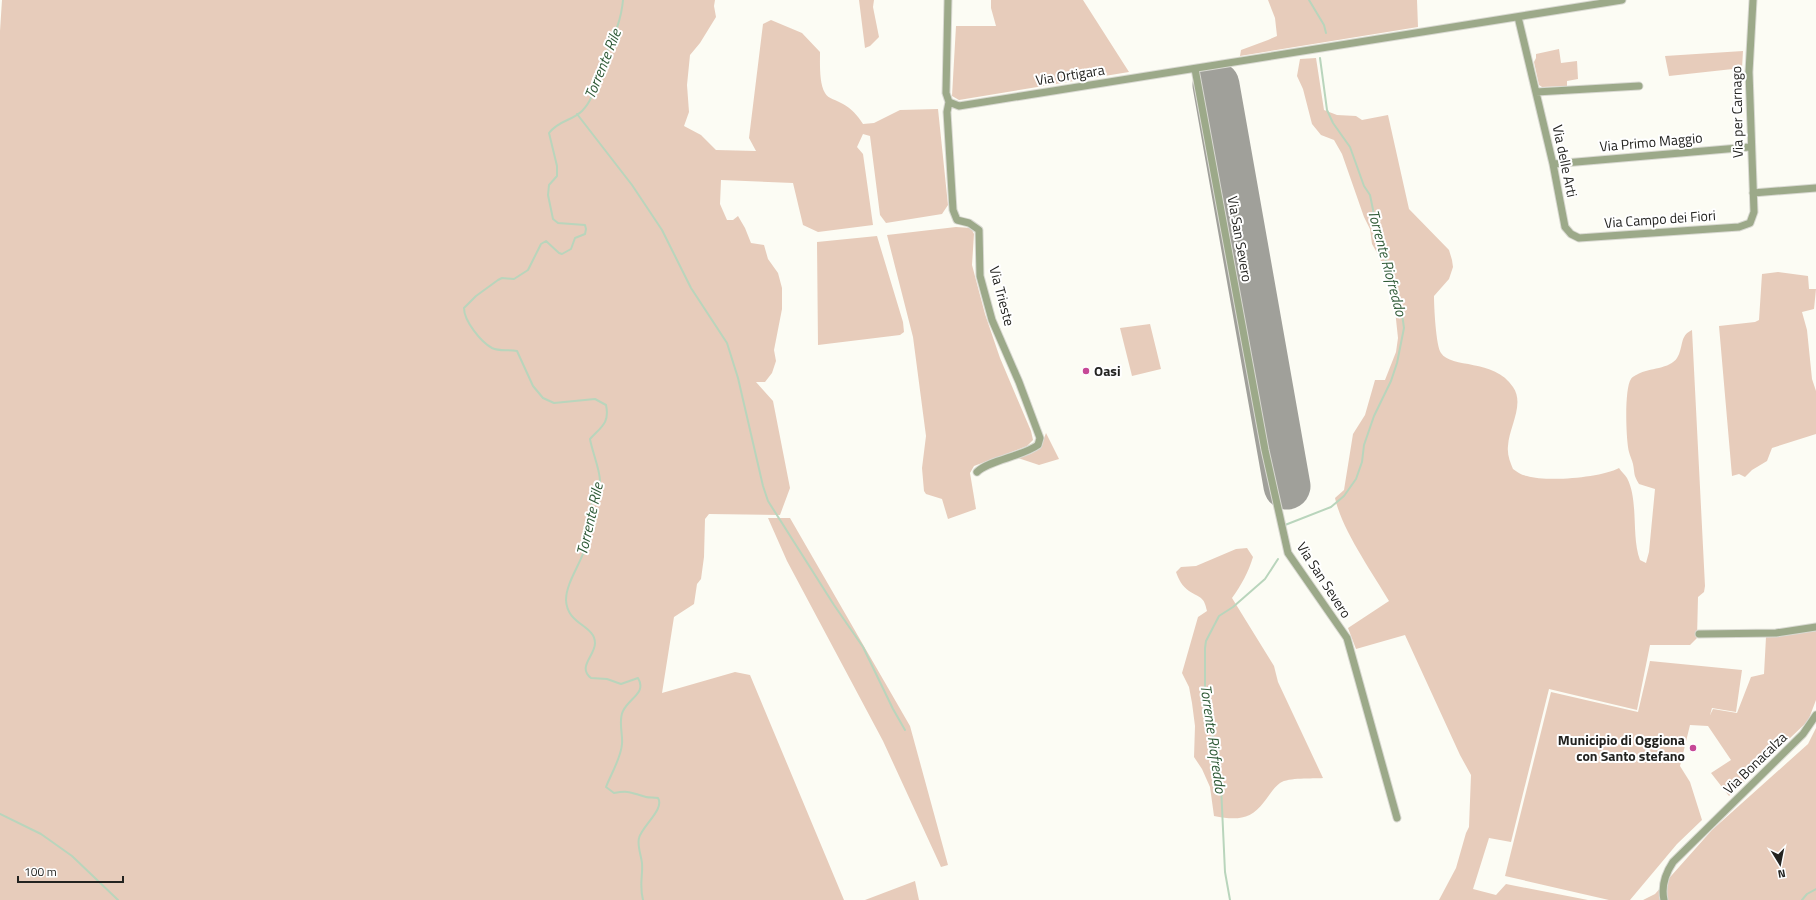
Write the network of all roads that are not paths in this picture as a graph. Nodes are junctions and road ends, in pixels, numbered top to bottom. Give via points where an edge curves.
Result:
1 (948, 0) edge
2 (1622, 0) edge
3 (1753, 0) edge
4 (1604, 1) edge
5 (1518, 16) junction
6 (1195, 69) junction
7 (1640, 86) dead end
8 (1536, 92) junction
9 (949, 102) junction
10 (1750, 147) junction
11 (1553, 164) junction
12 (1816, 188) edge
13 (1753, 193) junction
14 (1750, 223) joint
15 (1571, 234) joint
16 (977, 472) dead end
17 (1816, 627) edge
18 (1699, 634) dead end
19 (1816, 715) edge
20 (1397, 818) dead end
21 (1664, 900) edge

1 - 9 street, Via Trieste via 946,93
2 - 4 street
3 - 10 street, Via per Carnago via 1749,48
4 - 5 street
5 - 6 street
5 - 8 street, Via delle Arti
6 - 9 street, Via Ortigara via 959,106
6 - 20 street, Via San Severo via 1264,450 1288,553 1347,638
7 - 8 street
8 - 11 street, Via delle Arti
9 - 16 street, Via Trieste via 947,112 953,210 957,220 979,230 980,276 992,320 1040,438 1038,445 1031,450 985,466
10 - 11 street, Via Primo Maggio
10 - 13 street, Via per Carnago
11 - 15 street, Via delle Arti via 1565,227
12 - 13 street
13 - 14 street, Via per Carnago via 1754,212
14 - 15 street, Via Campo dei Fiori via 1740,227 1579,238
17 - 18 street via 1776,632
19 - 21 street, Via Bonacalza via 1803,734 1679,854 1668,870 1663,887

